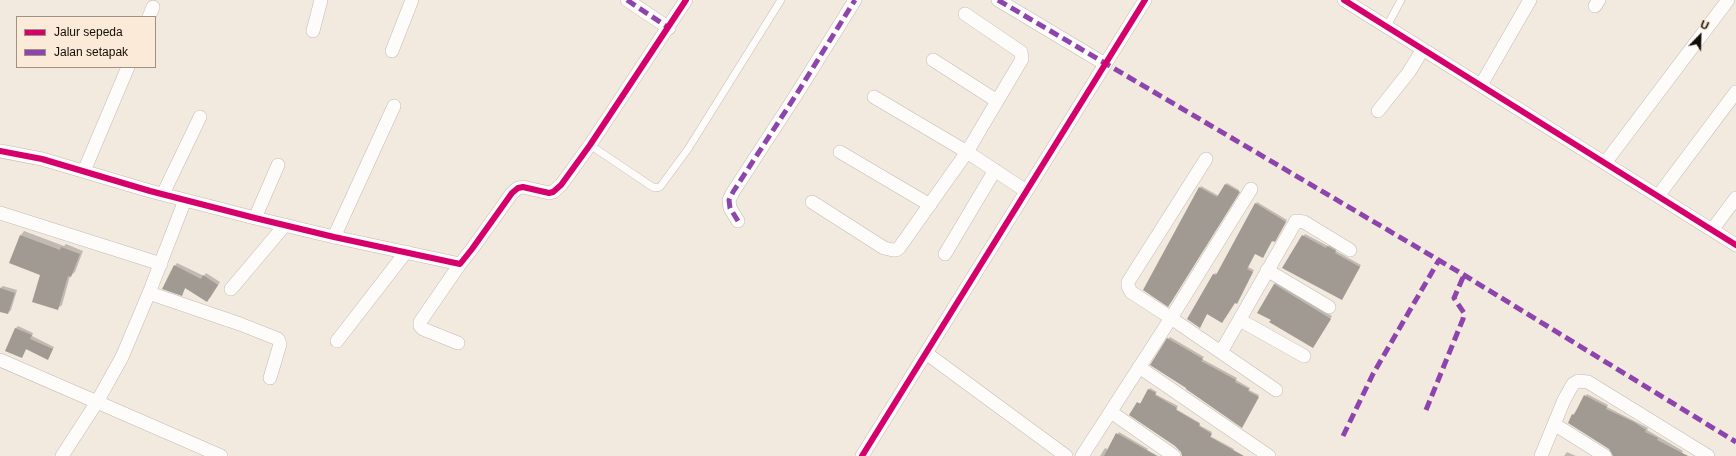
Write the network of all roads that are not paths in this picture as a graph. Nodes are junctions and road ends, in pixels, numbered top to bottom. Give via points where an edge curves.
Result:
1 (321, 0) edge
2 (412, 0) edge
3 (627, 0) edge
4 (686, 0) edge
5 (781, 0) edge
6 (856, 0) edge
7 (998, 0) edge
8 (1145, 0) edge
9 (1344, 0) edge
10 (1401, 0) edge
11 (1530, 0) edge
12 (1728, 0) edge
13 (965, 14) dead end
14 (1387, 26) junction
15 (669, 28) junction
16 (312, 31) dead end
17 (392, 51) dead end
18 (1420, 54) junction
19 (933, 60) dead end
20 (128, 68) edge
21 (1100, 72) junction
22 (1481, 85) junction
23 (1736, 92) edge
24 (874, 96) dead end
25 (997, 101) junction
26 (394, 106) dead end
27 (1378, 111) dead end
28 (200, 117) dead end
29 (590, 145) junction
30 (0, 151) edge
31 (840, 152) dead end
32 (967, 152) junction
33 (1206, 159) dead end
34 (1605, 163) junction
35 (278, 165) dead end
36 (995, 170) junction
37 (84, 171) junction
38 (1251, 189) dead end
39 (1026, 191) junction
40 (163, 194) junction
41 (1658, 196) junction
42 (1736, 198) edge
43 (185, 200) junction
44 (812, 202) dead end
45 (930, 205) junction
46 (0, 213) edge
47 (254, 218) junction
48 (738, 221) dead end
49 (285, 225) junction
50 (1712, 230) junction
51 (334, 237) junction
52 (1736, 245) edge
53 (1350, 250) dead end
54 (406, 252) junction
55 (945, 254) dead end
56 (161, 264) junction
57 (460, 264) junction
58 (1267, 270) junction
59 (231, 289) dead end
60 (149, 294) junction
61 (1329, 307) dead end
62 (1171, 318) junction
63 (1240, 320) junction
64 (338, 341) dead end
65 (458, 343) dead end
66 (1221, 352) junction
67 (926, 353) junction
68 (1304, 356) dead end
69 (0, 360) edge
70 (1139, 367) junction
71 (270, 378) dead end
72 (1276, 390) dead end
73 (97, 402) junction
74 (1110, 412) junction
75 (1554, 424) junction
76 (1266, 455) edge
77 (62, 456) edge
78 (221, 456) edge
79 (862, 456) edge
80 (1066, 456) edge
81 (1082, 456) edge
82 (1174, 456) edge
83 (1541, 456) edge
84 (1605, 456) edge
85 (1708, 456) edge

1 - 16 street
2 - 17 street
3 - 15 street
4 - 15 street
5 - 29 lane via 668,179 660,187 651,186
6 - 48 street via 733,192 729,200 730,208
7 - 21 street
8 - 21 street
9 - 14 street
10 - 14 lane
11 - 22 street
12 - 34 street
13 - 25 street via 1021,52 1022,59
14 - 18 street
15 - 29 street
18 - 22 street
18 - 27 street
19 - 25 street
20 - 37 street
21 - 39 street
22 - 34 street
23 - 41 street
24 - 32 street
25 - 32 street
26 - 51 street
28 - 40 street
29 - 57 street via 553,192 544,193 523,187 512,192
30 - 37 street
31 - 45 street
32 - 36 street
32 - 45 street
33 - 62 street via 1128,282 1131,292
34 - 41 street
35 - 47 street
36 - 39 street
36 - 55 street
37 - 40 street
38 - 62 street
39 - 67 street
40 - 43 street
41 - 50 street
42 - 50 street
43 - 47 street
43 - 56 street
44 - 45 street via 884,248 893,250 899,248
46 - 56 street
47 - 49 street
49 - 51 street
49 - 59 street
50 - 52 street
51 - 54 street
53 - 58 street via 1304,222 1296,221
54 - 57 street
54 - 64 street
56 - 60 street
57 - 65 street via 420,322 423,329
58 - 61 street
58 - 63 street
60 - 71 street via 278,339 280,344
60 - 73 street via 122,357
62 - 66 street
62 - 70 street
63 - 66 street
63 - 68 street
66 - 72 street
67 - 79 street
67 - 80 street
69 - 73 street
70 - 74 street
70 - 76 street
73 - 77 street
73 - 78 street
74 - 81 street
74 - 82 street
75 - 83 street
75 - 84 street
75 - 85 street via 1573,384 1578,381 1588,382

